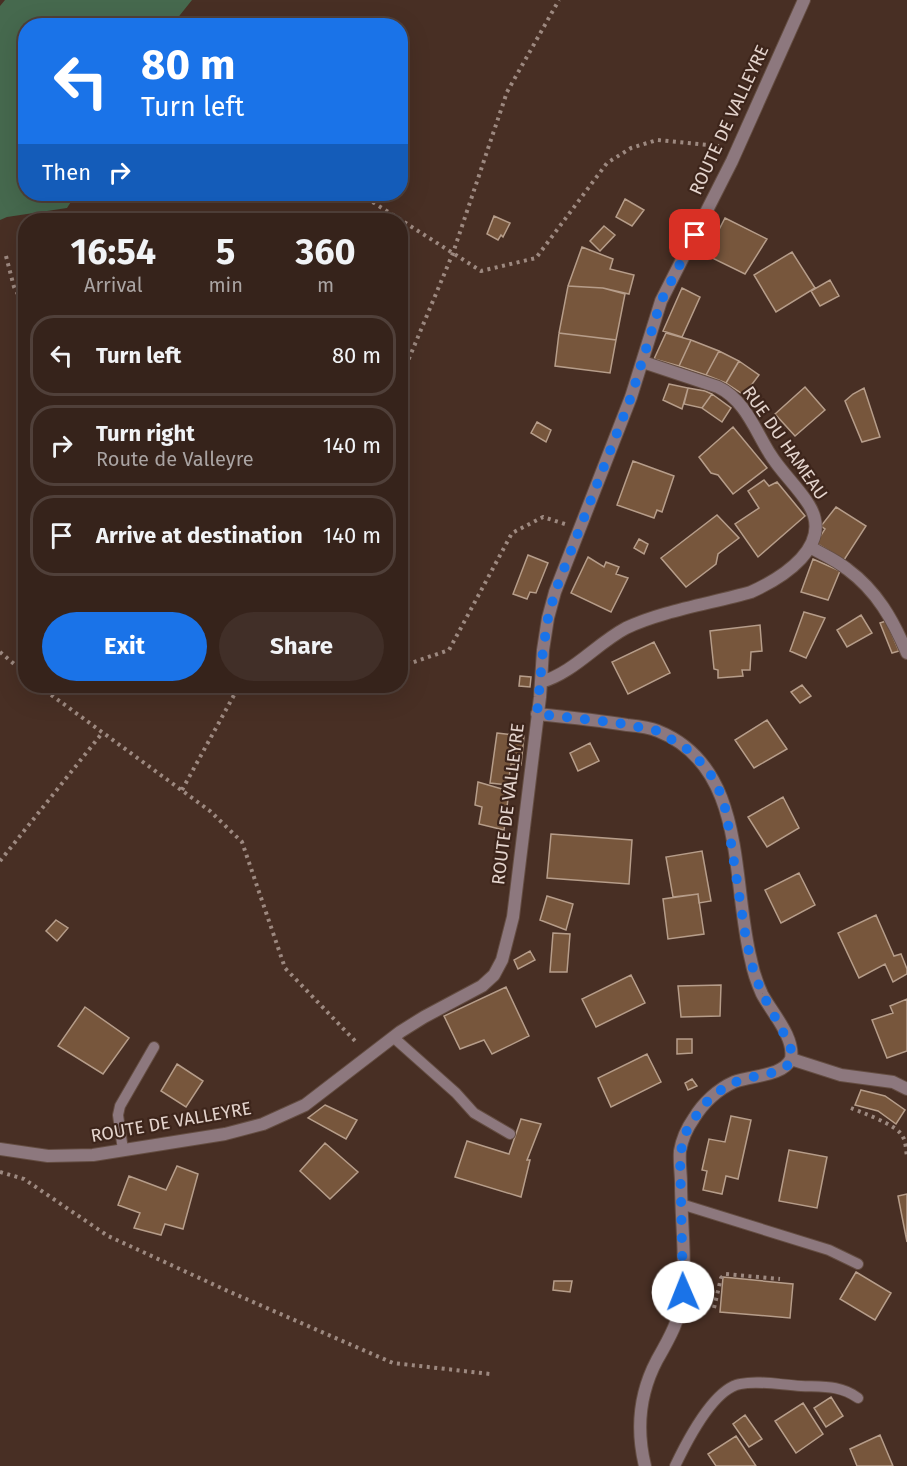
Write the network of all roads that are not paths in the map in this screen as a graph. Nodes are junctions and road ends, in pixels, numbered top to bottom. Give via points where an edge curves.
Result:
1 (804, 0) edge
2 (643, 362) junction
3 (810, 547) junction
4 (907, 653) edge
5 (541, 682) junction
6 (537, 714) junction
7 (393, 1037) junction
8 (154, 1047) dead end
9 (791, 1059) junction
10 (907, 1089) edge
11 (510, 1134) dead end
12 (0, 1149) edge
13 (123, 1150) junction
14 (681, 1204) junction
15 (858, 1264) dead end
16 (858, 1398) dead end
17 (645, 1466) edge
18 (675, 1466) edge

1 - 2 street, ROUTE DE VALLEYRE via 738,147 661,301
2 - 3 street, RUE DU HAMEAU via 718,387 739,402 771,457 812,511 815,524
2 - 5 street, ROUTE DE VALLEYRE via 555,592
3 - 4 street via 847,568 873,592
3 - 5 street via 794,566 765,586 629,627 561,674
5 - 6 street, ROUTE DE VALLEYRE
6 - 7 street, ROUTE DE VALLEYRE via 513,917 499,969 482,986
6 - 9 street via 658,731 690,751 706,768 717,784 726,811 754,973 787,1038
7 - 11 lane via 474,1113
7 - 13 street, ROUTE DE VALLEYRE via 305,1105 263,1124
8 - 13 lane via 120,1106
9 - 10 street via 824,1071 879,1079
9 - 14 street via 780,1071 727,1085 697,1112 680,1154
12 - 13 street, ROUTE DE VALLEYRE via 56,1157
14 - 15 lane via 829,1250
14 - 17 street via 682,1302 641,1403 639,1438
16 - 18 lane via 842,1388 753,1383 734,1386 698,1424

